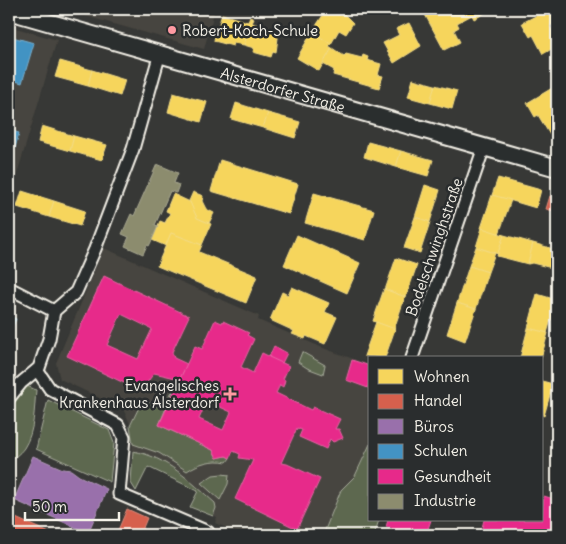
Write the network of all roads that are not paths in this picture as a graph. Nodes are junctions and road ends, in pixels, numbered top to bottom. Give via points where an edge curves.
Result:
1 (9, 11) edge
2 (160, 53) junction
3 (484, 147) junction
4 (557, 168) edge
5 (9, 288) edge
6 (54, 311) junction
7 (413, 356) edge
8 (37, 370) junction
9 (9, 398) edge
10 (190, 530) edge
11 (208, 532) dead end

1 - 2 street, Alsterdorfer Straße
2 - 3 street, Alsterdorfer Straße
2 - 6 street via 131,156 95,249 76,292
3 - 4 street, Alsterdorfer Straße
3 - 7 street, Bodelschwinghstraße
5 - 6 street
6 - 8 street via 49,339
8 - 9 street
8 - 10 street via 50,390 118,425 124,437 120,494
10 - 11 street

